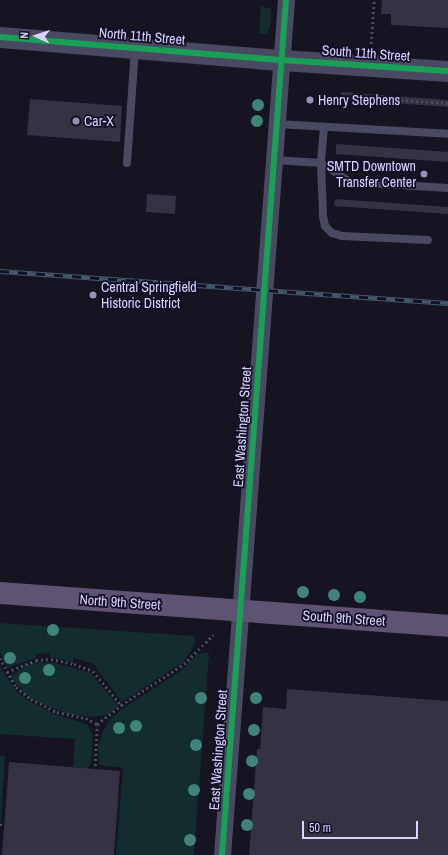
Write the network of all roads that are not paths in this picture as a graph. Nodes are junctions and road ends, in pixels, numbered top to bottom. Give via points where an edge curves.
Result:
1 (286, 0) edge
2 (0, 37) edge
3 (135, 47) junction
4 (282, 60) junction
5 (448, 71) edge
6 (277, 124) junction
7 (324, 127) junction
8 (448, 134) edge
9 (274, 160) junction
10 (126, 163) dead end
11 (321, 163) junction
12 (448, 188) edge
13 (428, 240) dead end
14 (0, 593) edge
15 (240, 610) junction
16 (448, 626) edge
17 (222, 855) edge

1 - 4 street, East Washington Street
2 - 3 street, North 11th Street
3 - 4 street, North 11th Street
3 - 10 lane
4 - 5 street, South 11th Street
4 - 6 street, East Washington Street
6 - 7 lane
6 - 9 street, East Washington Street
7 - 8 lane
7 - 11 lane
9 - 11 lane
9 - 15 street, East Washington Street
11 - 12 lane via 350,182
11 - 13 lane via 323,216 325,226 332,233 342,236
14 - 15 main road, North 9th Street
15 - 16 main road, South 9th Street
15 - 17 street, East Washington Street

